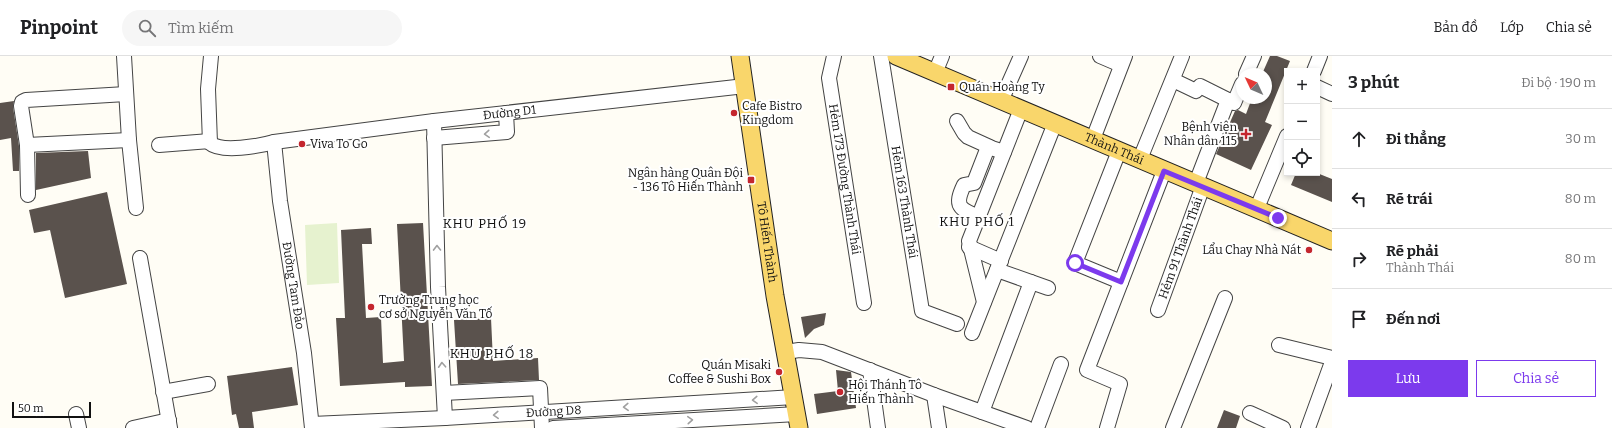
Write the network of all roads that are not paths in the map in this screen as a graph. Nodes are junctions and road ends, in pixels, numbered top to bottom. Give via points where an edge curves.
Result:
1 (124, 56) edge
2 (211, 56) edge
3 (740, 56) edge
4 (834, 56) edge
5 (882, 56) edge
6 (896, 56) edge
7 (942, 56) edge
8 (1021, 56) edge
9 (1100, 56) edge
10 (1182, 56) edge
11 (1254, 56) edge
12 (1320, 56) edge
13 (1123, 61) edge
14 (1249, 68) edge
15 (1315, 68) edge
16 (935, 72) junction
17 (1173, 80) junction
18 (745, 86) junction
19 (1320, 88) edge
20 (126, 94) junction
21 (1332, 94) edge
22 (1236, 98) edge
23 (1228, 100) junction
24 (1001, 101) junction
25 (1021, 109) junction
26 (506, 113) junction
27 (434, 121) junction
28 (957, 121) dead end
29 (1055, 123) junction
30 (434, 138) junction
31 (1093, 139) junction
32 (129, 140) junction
33 (1285, 140) edge
34 (210, 141) junction
35 (274, 142) junction
36 (27, 145) junction
37 (159, 145) dead end
38 (990, 147) junction
39 (1119, 151) junction
40 (1004, 152) junction
41 (1140, 160) junction
42 (1164, 171) junction
43 (974, 183) junction
44 (1199, 185) junction
45 (990, 189) junction
46 (28, 195) dead end
47 (136, 208) dead end
48 (1257, 208) junction
49 (979, 217) junction
50 (1332, 241) edge
51 (969, 247) junction
52 (140, 258) dead end
53 (999, 265) junction
54 (1031, 282) junction
55 (1121, 282) junction
56 (1048, 288) dead end
57 (1226, 298) dead end
58 (984, 302) junction
59 (864, 303) dead end
60 (1158, 310) dead end
61 (957, 324) dead end
62 (972, 333) dead end
63 (1279, 345) dead end
64 (786, 352) junction
65 (1332, 358) edge
66 (1332, 362) edge
67 (1061, 364) dead end
68 (870, 370) junction
69 (208, 384) dead end
70 (163, 392) junction
71 (444, 393) junction
72 (934, 395) junction
73 (794, 397) junction
74 (541, 412) junction
75 (982, 412) junction
76 (1250, 413) dead end
77 (76, 414) dead end
78 (445, 418) junction
79 (798, 421) edge
80 (170, 424) edge
81 (383, 424) edge
82 (312, 426) edge
83 (78, 428) edge
84 (133, 428) edge
85 (542, 428) edge
86 (553, 428) edge
87 (878, 428) edge
88 (939, 428) edge
89 (1027, 428) edge
90 (1037, 428) edge
91 (1107, 428) edge
92 (1173, 428) edge
93 (1283, 428) edge
94 (1308, 428) edge

1 - 20 street
2 - 34 street via 208,89
3 - 18 main road, Tô Hiến Thành
4 - 59 street, Hẻm 173 Đường Thành Thái via 829,78
5 - 61 street, Hẻm 163 Thành Thái via 922,311
6 - 16 main road, Thành Thái
7 - 16 street
8 - 24 street
9 - 13 street
10 - 17 street
11 - 14 street
12 - 15 street
13 - 31 street
16 - 24 main road, Thành Thái
17 - 23 street via 1196,91 1200,86
17 - 41 street
18 - 26 street, Đường D1
18 - 64 main road, Tô Hiến Thành via 775,296
19 - 21 street
20 - 32 street
20 - 36 street via 24,101 21,106
22 - 23 street via 1234,103
23 - 44 street, Hẻm 91 Thành Thái
24 - 25 main road, Thành Thái
25 - 29 main road, Thành Thái
25 - 40 street
26 - 27 street, Đường D1
26 -> 30 street via 507,132
27 - 30 street
27 - 35 street, Đường D1
28 - 38 street via 968,137
29 - 31 main road, Thành Thái
29 - 53 street
71 -> 30 street
31 - 39 main road, Thành Thái
32 - 36 street
32 - 47 street
33 - 48 street
34 - 35 street, Đường D1 via 210,144 221,148 255,147
34 - 37 street
35 - 82 street, Đường Tam Đảo
36 - 46 street
38 - 40 street
38 - 43 street
39 - 41 main road, Thành Thái
39 - 55 street via 1075,263
40 - 45 street
41 - 42 main road, Thành Thái
42 - 44 main road, Thành Thái
42 - 55 street
43 - 45 street
43 - 49 street via 964,185 958,199 964,211
44 - 48 main road, Thành Thái
44 - 60 street, Hẻm 91 Thành Thái
45 - 49 street
48 - 50 main road, Thành Thái
49 - 51 street
51 - 53 street
51 - 58 street
52 - 70 street
53 - 54 street
53 - 58 street
54 - 56 street
54 - 75 street
55 - 91 street via 1087,370 1120,384
57 - 92 street
58 - 62 street
63 - 65 street
64 - 68 street via 822,352
64 - 73 main road, Tô Hiến Thành
66 - 94 street
67 - 90 street
68 - 72 street
68 - 87 street
69 - 70 street
70 - 80 street
71 - 74 street via 540,388
71 - 78 street
72 - 75 street
72 - 88 street
73 -> 74 street, Đường D8
73 - 79 main road, Tô Hiến Thành
74 -> 78 street, Đường D8
74 - 85 street
75 - 89 street
76 - 93 street
77 - 83 street
78 - 81 street, Đường D8
86 -> 79 street, Đường D8
80 - 84 street
81 - 82 street, Đường D8

